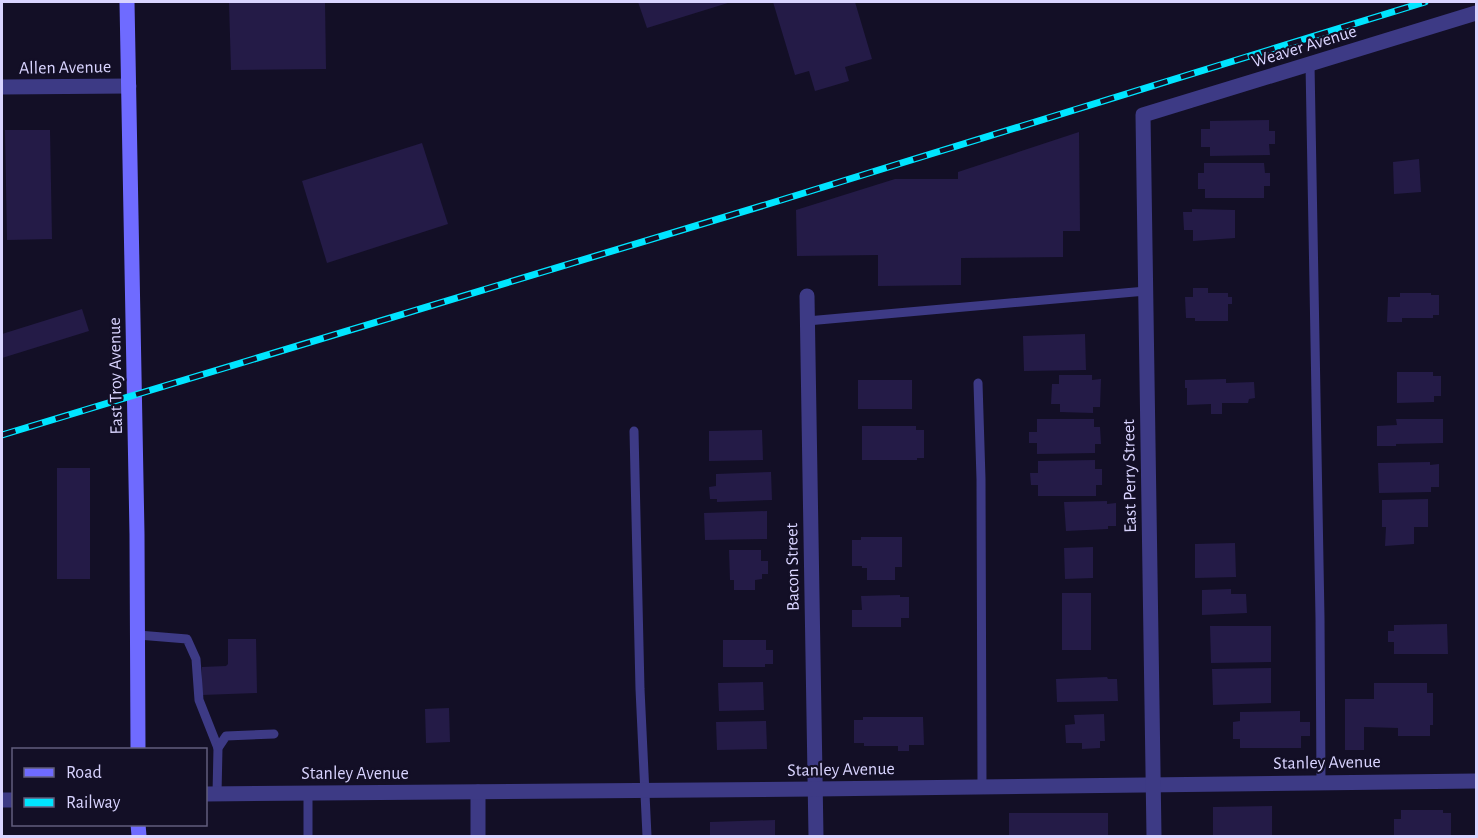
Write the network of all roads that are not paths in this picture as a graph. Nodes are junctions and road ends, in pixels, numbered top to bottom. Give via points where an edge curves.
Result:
1 (127, 2) edge
2 (1476, 13) edge
3 (1310, 64) junction
4 (129, 86) junction
5 (2, 87) edge
6 (1143, 115) joint
7 (1146, 291) junction
8 (807, 296) dead end
9 (807, 321) junction
10 (978, 383) dead end
11 (634, 431) dead end
12 (138, 635) junction
13 (274, 734) dead end
14 (138, 748) edge
15 (218, 748) junction
16 (1476, 781) edge
17 (1321, 782) junction
18 (1154, 785) junction
19 (982, 787) junction
20 (815, 789) junction
21 (644, 790) junction
22 (478, 792) junction
23 (308, 793) junction
24 (211, 794) edge
25 (308, 837) edge
26 (478, 837) edge
27 (647, 837) edge
28 (816, 837) edge
29 (1155, 837) edge

1 - 4 main road, East Troy Avenue
2 - 3 street, Weaver Avenue
3 - 6 street, Weaver Avenue
3 - 17 lane
4 - 5 street, Allen Avenue
4 - 12 main road, East Troy Avenue
6 - 7 street, East Perry Street
7 - 9 lane
7 - 18 street, East Perry Street
8 - 9 street, Bacon Street
9 - 20 street, Bacon Street
10 - 19 lane
11 - 21 lane
12 - 14 main road, East Troy Avenue
12 - 15 lane via 187,639 196,658 199,700
13 - 15 lane via 226,736
15 - 24 lane
16 - 17 street, Stanley Avenue
17 - 18 street, Stanley Avenue
18 - 19 street, Stanley Avenue
18 - 29 street, East Perry Street
19 - 20 street, Stanley Avenue
20 - 21 street, Stanley Avenue
20 - 28 street, Bacon Street
21 - 22 street, Stanley Avenue
21 - 27 lane
22 - 23 street, Stanley Avenue
22 - 26 street
23 - 24 street, Stanley Avenue
23 - 25 lane

